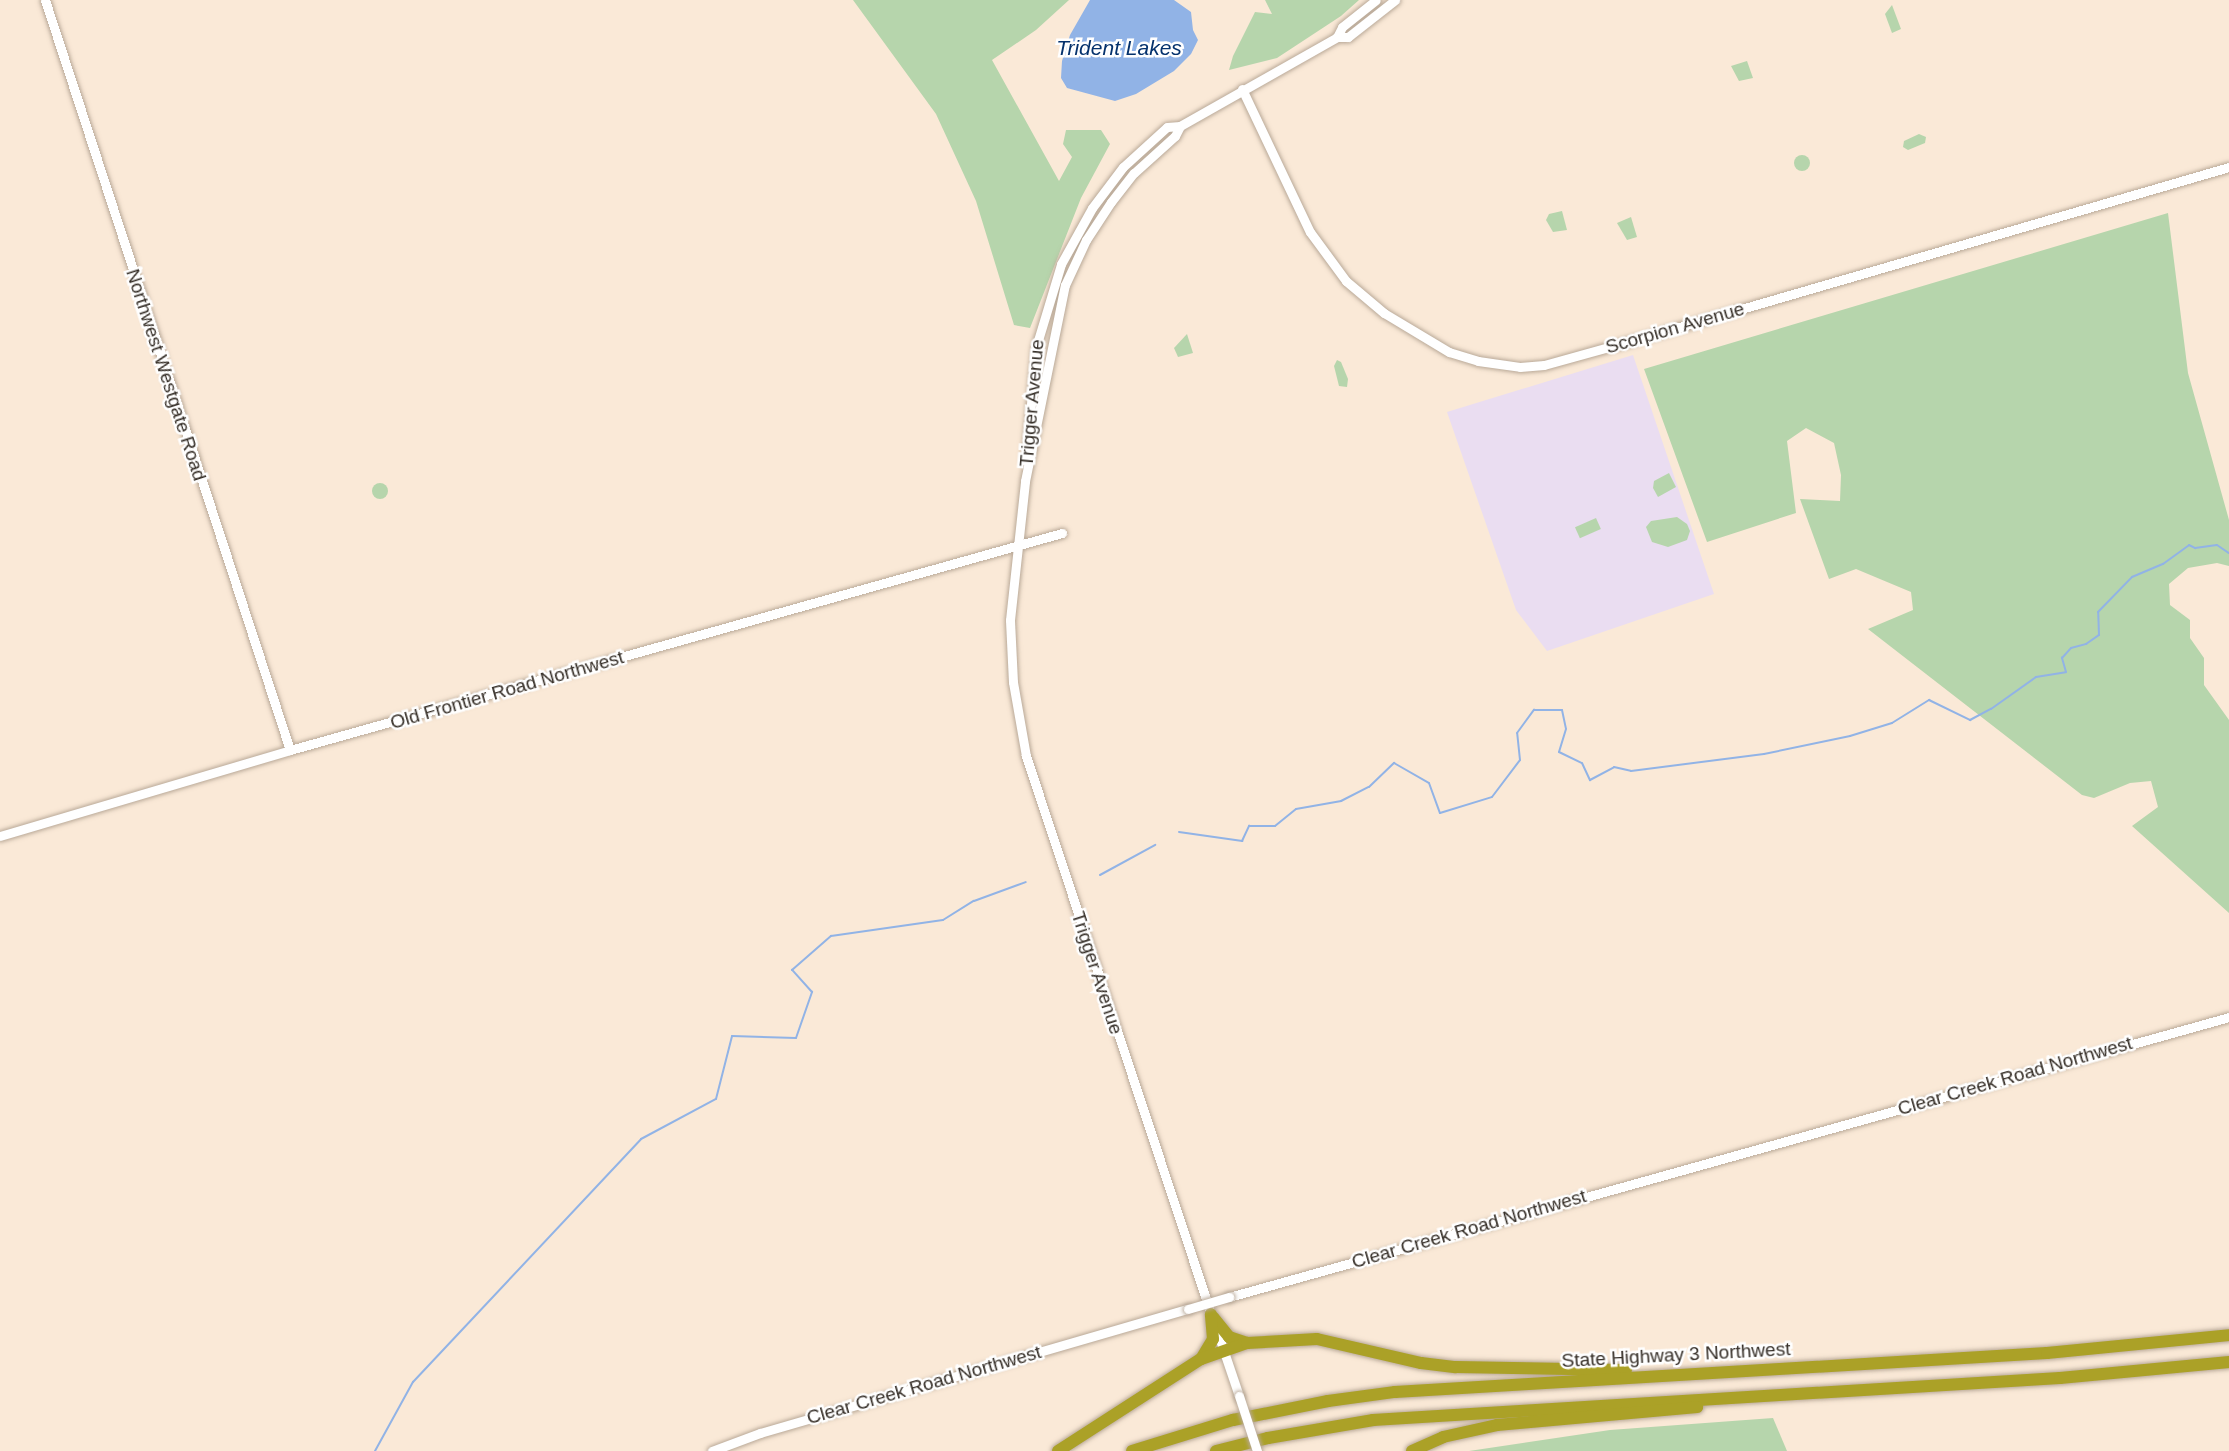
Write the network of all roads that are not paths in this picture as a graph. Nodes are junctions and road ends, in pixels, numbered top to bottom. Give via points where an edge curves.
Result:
1 (45, 0) edge
2 (1376, 0) edge
3 (1395, 0) edge
4 (1337, 37) junction
5 (1242, 89) junction
6 (1180, 126) junction
7 (2229, 167) edge
8 (1037, 339) junction
9 (1053, 341) junction
10 (1025, 481) junction
11 (1062, 533) dead end
12 (1016, 547) junction
13 (290, 750) junction
14 (0, 836) edge
15 (2229, 1017) edge
16 (1211, 1314) junction
17 (2229, 1335) edge
18 (1247, 1343) junction
19 (1223, 1350) junction
20 (1200, 1359) junction
21 (2229, 1362) edge
22 (1700, 1373) junction
23 (1765, 1396) junction
24 (712, 1451) edge
25 (1058, 1451) edge
26 (1132, 1451) edge
27 (1216, 1451) edge
28 (1257, 1451) edge
29 (1412, 1451) edge

1 - 13 main road, Northwest Westgate Road
2 - 4 main road, Trigger Avenue via 1342,27
3 - 4 main road, Trigger Avenue via 1349,37
4 - 5 main road, Trigger Avenue
5 - 6 main road, Trigger Avenue
5 - 7 main road, Scorpion Avenue via 1310,232 1346,281 1384,313 1450,352 1520,367 1544,365 1666,332
6 - 8 main road, Trigger Avenue via 1167,127 1144,145 1092,208 1058,271
6 - 9 main road, Trigger Avenue via 1122,187 1094,226 1065,285
8 - 9 main road
8 - 10 main road, Trigger Avenue
9 - 10 main road, Trigger Avenue
10 - 12 main road, Trigger Avenue
11 - 12 main road, Old Frontier Road Northwest
12 - 13 main road, Old Frontier Road Northwest
12 - 16 main road, Trigger Avenue via 1011,655 1026,756
13 - 14 main road, Old Frontier Road Northwest
15 - 24 main road, Clear Creek Road Northwest, bridge via 1229,1297 760,1433
16 - 18 highway via 1226,1334
16 - 19 main road, Trigger Avenue
16 - 20 highway via 1213,1339
17 - 22 highway, State Highway 3 Northwest via 2081,1350
18 - 19 highway
18 - 22 highway via 1340,1342 1421,1363 1457,1367
19 - 20 highway
19 - 28 main road, Trigger Avenue, bridge
20 - 25 highway
21 - 23 highway via 2060,1378
22 - 26 highway, State Highway 3 Northwest via 1432,1389 1328,1401 1200,1429
23 - 27 highway via 1373,1420
23 - 29 highway via 1680,1409 1497,1425 1443,1437

